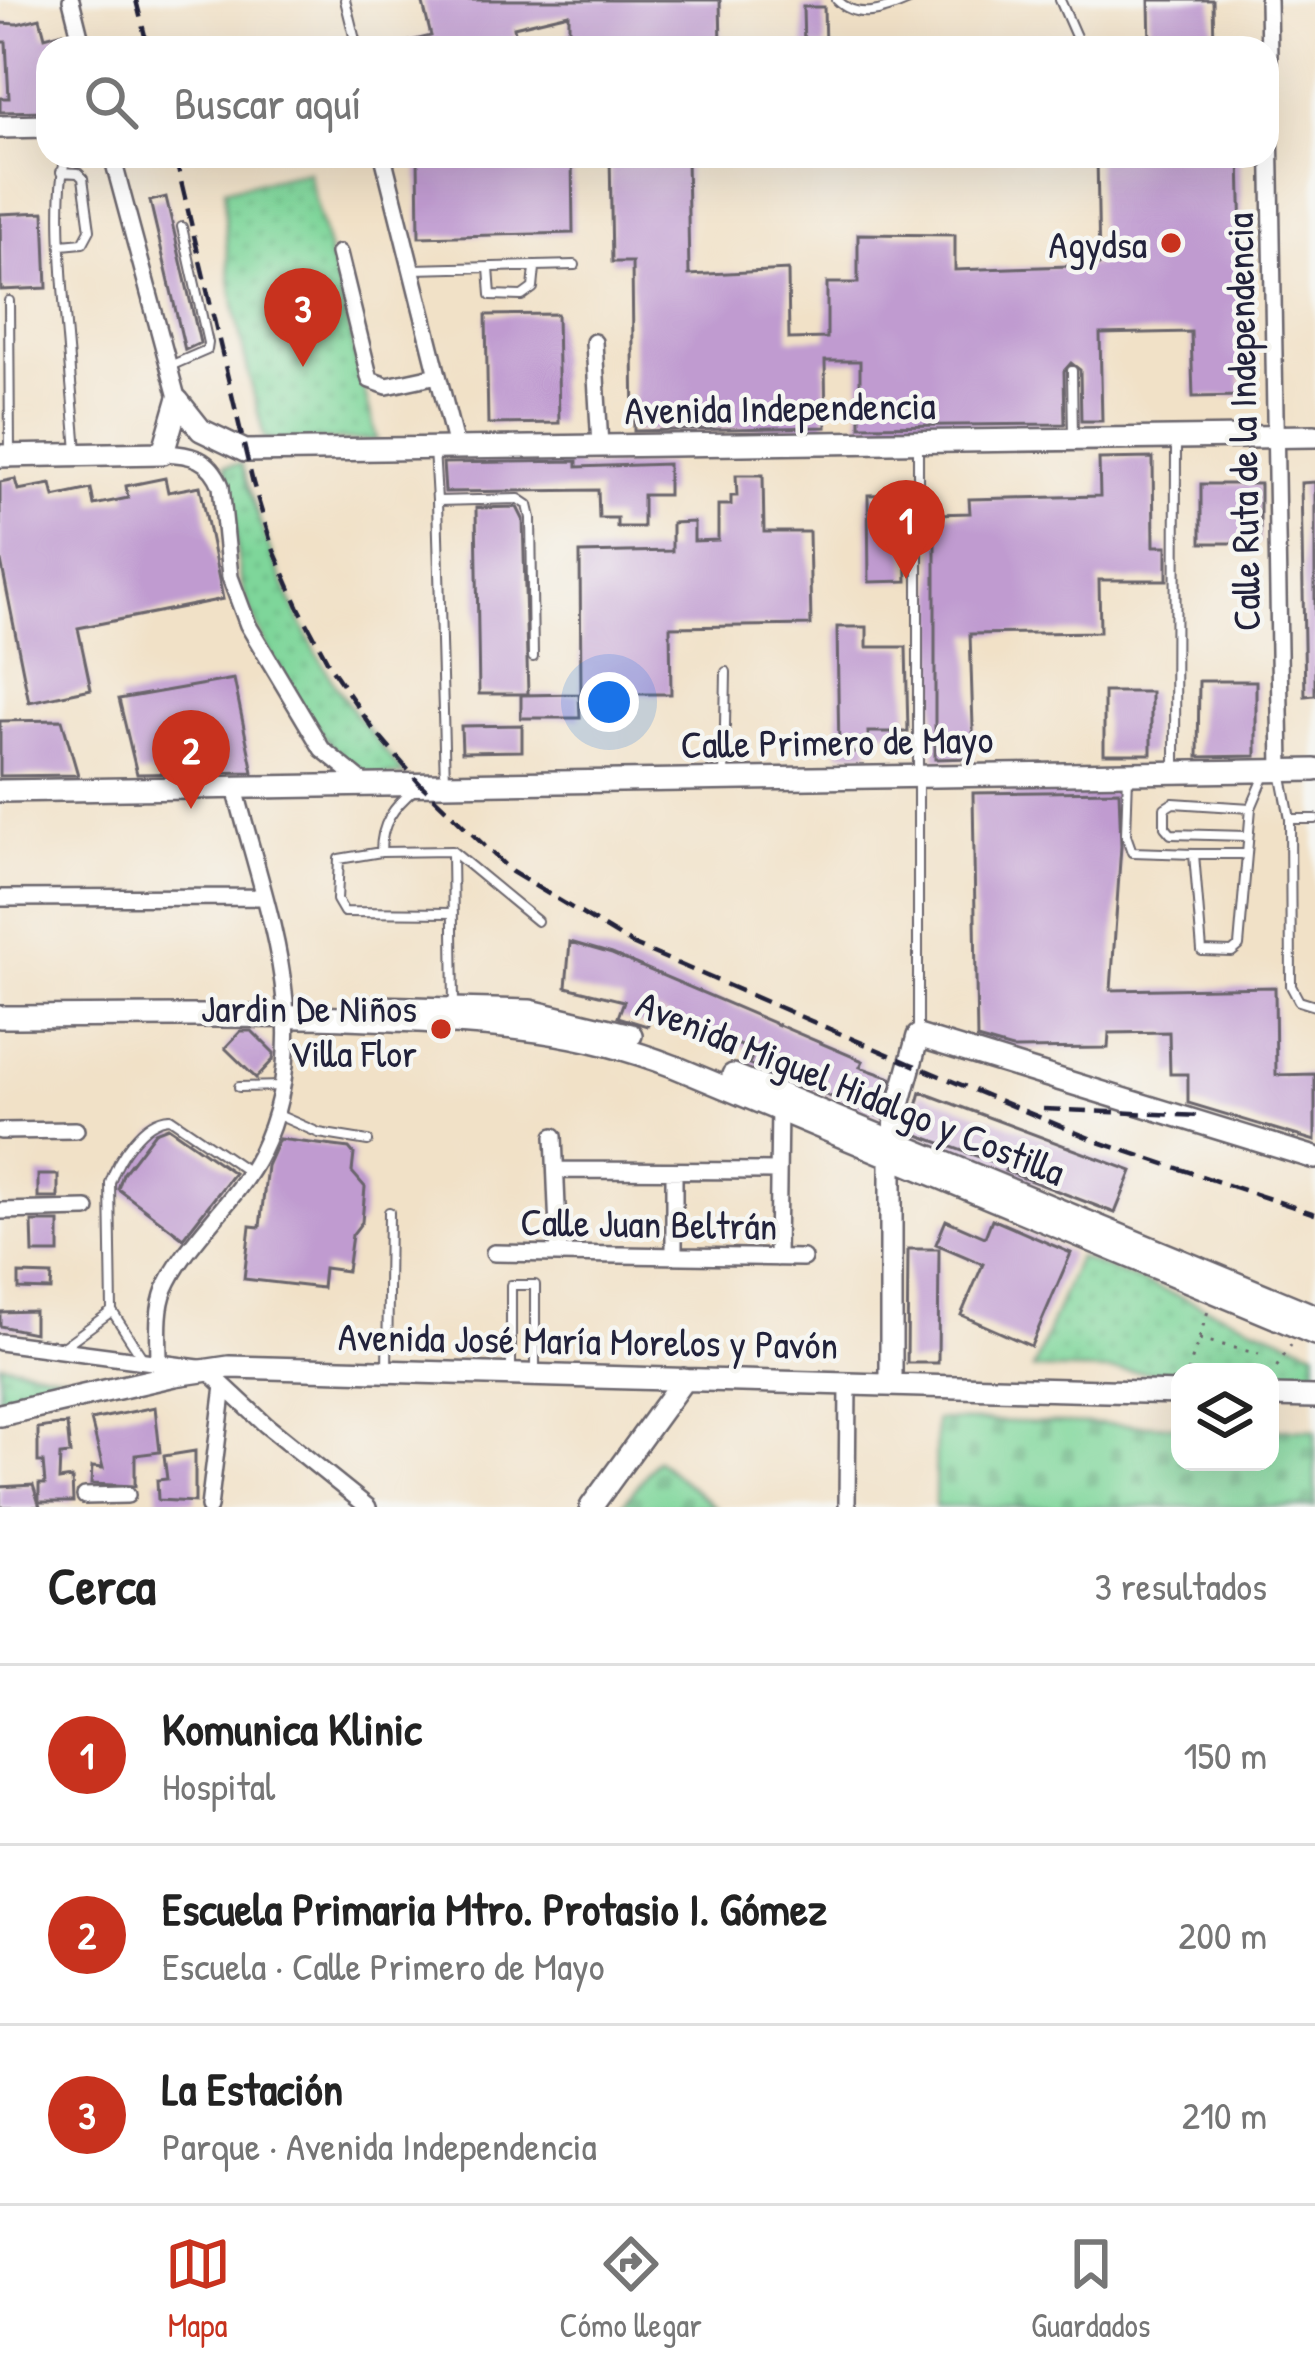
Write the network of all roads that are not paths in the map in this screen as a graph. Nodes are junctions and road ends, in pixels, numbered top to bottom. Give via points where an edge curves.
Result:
1 (71, 0) edge
2 (345, 0) edge
3 (836, 0) edge
4 (909, 0) edge
5 (1060, 0) edge
6 (1268, 0) edge
7 (80, 36) edge
8 (353, 36) edge
9 (1076, 36) edge
10 (1268, 36) edge
11 (36, 126) edge
12 (0, 127) edge
13 (62, 168) edge
14 (115, 168) edge
15 (386, 168) edge
16 (1270, 168) edge
17 (61, 172) junction
18 (182, 227) dead end
19 (62, 245) junction
20 (339, 253) dead end
21 (574, 266) dead end
22 (535, 267) junction
23 (489, 268) junction
24 (412, 269) junction
25 (9, 301) dead end
26 (594, 342) dead end
27 (169, 367) junction
28 (1072, 371) dead end
29 (438, 375) junction
30 (178, 400) junction
31 (1275, 436) junction
32 (1315, 436) edge
33 (1176, 439) junction
34 (1072, 440) junction
35 (918, 442) junction
36 (600, 446) junction
37 (445, 447) junction
38 (173, 453) junction
39 (77, 454) junction
40 (5, 455) edge
41 (437, 501) junction
42 (533, 657) dead end
43 (726, 673) dead end
44 (1274, 770) junction
45 (1315, 770) edge
46 (1128, 772) junction
47 (1175, 772) junction
48 (920, 776) junction
49 (724, 779) junction
50 (445, 783) junction
51 (365, 784) junction
52 (421, 784) junction
53 (236, 788) junction
54 (0, 790) edge
55 (1251, 808) junction
56 (1290, 819) junction
57 (1315, 819) edge
58 (1246, 836) junction
59 (452, 851) junction
60 (381, 852) junction
61 (1194, 854) junction
62 (1244, 854) junction
63 (263, 897) junction
64 (0, 898) edge
65 (453, 913) junction
66 (537, 921) dead end
67 (454, 1006) junction
68 (1315, 1006) edge
69 (289, 1015) junction
70 (342, 1016) junction
71 (0, 1017) edge
72 (918, 1036) junction
73 (285, 1086) junction
74 (239, 1087) dead end
75 (778, 1110) junction
76 (276, 1114) junction
77 (76, 1130) dead end
78 (0, 1131) edge
79 (554, 1136) dead end
80 (368, 1142) dead end
81 (891, 1149) junction
82 (1315, 1158) edge
83 (556, 1170) junction
84 (674, 1171) junction
85 (250, 1172) junction
86 (778, 1172) junction
87 (88, 1209) dead end
88 (0, 1211) edge
89 (389, 1212) dead end
90 (1074, 1225) junction
91 (494, 1253) dead end
92 (559, 1254) junction
93 (674, 1256) junction
94 (777, 1258) junction
95 (803, 1258) dead end
96 (112, 1312) junction
97 (1315, 1316) edge
98 (1305, 1337) edge
99 (0, 1342) edge
100 (57, 1349) junction
101 (152, 1362) junction
102 (206, 1369) junction
103 (388, 1372) junction
104 (511, 1375) junction
105 (535, 1376) junction
106 (684, 1379) junction
107 (848, 1383) junction
108 (891, 1383) junction
109 (224, 1386) junction
110 (1171, 1393) edge
111 (1279, 1396) edge
112 (1315, 1397) edge
113 (0, 1415) edge
114 (86, 1494) edge
115 (128, 1496) dead end
116 (209, 1507) edge
117 (368, 1507) edge
118 (591, 1507) edge
119 (847, 1507) edge

1 - 7 street
2 - 8 lane
3 - 4 lane via 862,13
5 - 9 lane
6 - 10 street, Calle Ruta de la Independencia
11 - 12 main road
13 - 17 lane
14 - 27 street
15 - 24 street
16 - 31 street, Calle Ruta de la Independencia
17 - 19 lane
17 - 19 lane via 83,178 90,230 82,242
18 - 27 lane via 208,343 198,357
19 - 39 lane
20 - 29 street via 370,380 387,386
21 - 22 lane
22 - 23 lane
22 - 23 lane via 533,288 517,297 490,295
23 - 24 lane
24 - 29 street
25 - 40 lane
26 - 36 street
27 - 30 street
28 - 34 lane
29 - 37 street
30 - 37 main road, Avenida Independencia via 201,430 245,451
30 - 38 main road
31 - 32 main road, Avenida Independencia
31 - 33 main road, Avenida Independencia
31 - 44 street, Calle Ruta de la Independencia
33 - 34 main road, Avenida Independencia
33 - 47 lane
34 - 35 main road, Avenida Independencia
35 - 36 main road, Avenida Independencia
35 - 48 lane
36 - 37 main road, Avenida Independencia
37 - 41 lane
38 - 39 main road
38 - 51 street via 206,463 221,486 230,577 248,625 322,749
39 - 40 main road
41 - 42 lane via 528,505
41 - 50 lane
43 - 49 lane
44 - 45 main road, Calle Primero de Mayo
44 - 47 main road, Calle Primero de Mayo
44 - 55 lane
44 - 56 lane
46 - 47 main road, Calle Primero de Mayo
46 - 48 main road, Calle Primero de Mayo
46 - 61 lane via 1132,852
48 - 49 main road, Calle Primero de Mayo
48 - 72 lane
49 - 50 main road, Calle Primero de Mayo
50 - 52 main road, Calle Primero de Mayo
51 - 52 main road, Calle Primero de Mayo
51 - 53 main road, Calle Primero de Mayo
52 - 60 lane via 388,817
53 - 54 main road, Calle Primero de Mayo
53 - 63 street
55 - 58 lane
55 - 58 lane via 1165,808 1172,834
56 - 57 lane
56 - 68 lane via 1291,986 1299,1001
58 - 62 lane
59 - 60 lane
59 - 65 lane
59 - 66 lane
60 - 65 lane via 339,859 340,909
61 - 62 lane
61 - 62 lane via 1199,945 1208,953 1239,946
63 - 64 street
63 - 69 street
65 - 67 lane
67 - 70 main road, Avenida Miguel Hidalgo y Costilla via 381,1006
67 - 75 main road, Avenida Miguel Hidalgo y Costilla via 592,1022
69 - 70 main road, Avenida Miguel Hidalgo y Costilla
69 - 71 main road, Avenida Miguel Hidalgo y Costilla
69 - 73 street
70 - 75 main road, Avenida Miguel Hidalgo y Costilla via 502,1024 588,1038
72 - 81 main road
72 - 82 main road
73 - 74 lane
73 - 76 street
75 - 81 main road, Avenida Miguel Hidalgo y Costilla
75 - 86 street
76 - 80 lane
76 - 85 street
77 - 78 street
79 - 83 street
81 - 90 main road, Avenida Miguel Hidalgo y Costilla
81 - 108 main road
83 - 84 street
83 - 92 street
84 - 86 street
84 - 93 street
85 - 96 lane via 178,1120 146,1126 111,1177
85 - 101 street via 164,1291
86 - 94 street
87 - 88 street
89 - 103 lane
90 - 97 main road, Avenida Miguel Hidalgo y Costilla
90 - 98 main road, Avenida Miguel Hidalgo y Costilla
91 - 92 street, Calle Juan Beltrán
92 - 93 street, Calle Juan Beltrán
93 - 94 street, Calle Juan Beltrán
94 - 95 street, Calle Juan Beltrán
96 - 100 lane
96 - 101 lane
99 - 100 street
100 - 101 street
101 - 102 street
102 - 103 main road, Avenida José María Morelos y Pavón
102 - 109 street
102 - 113 main road, Avenida José María Morelos y Pavón
103 - 104 main road, Avenida José María Morelos y Pavón
104 - 105 main road, Avenida José María Morelos y Pavón
104 - 105 lane via 511,1285 535,1285
105 - 106 main road, Avenida José María Morelos y Pavón
106 - 107 main road, Avenida José María Morelos y Pavón
106 - 118 main road
107 - 108 main road, Avenida José María Morelos y Pavón
107 - 119 street
108 - 110 main road, Avenida José María Morelos y Pavón
109 - 116 street
109 - 117 street
111 - 112 main road
114 - 115 street

